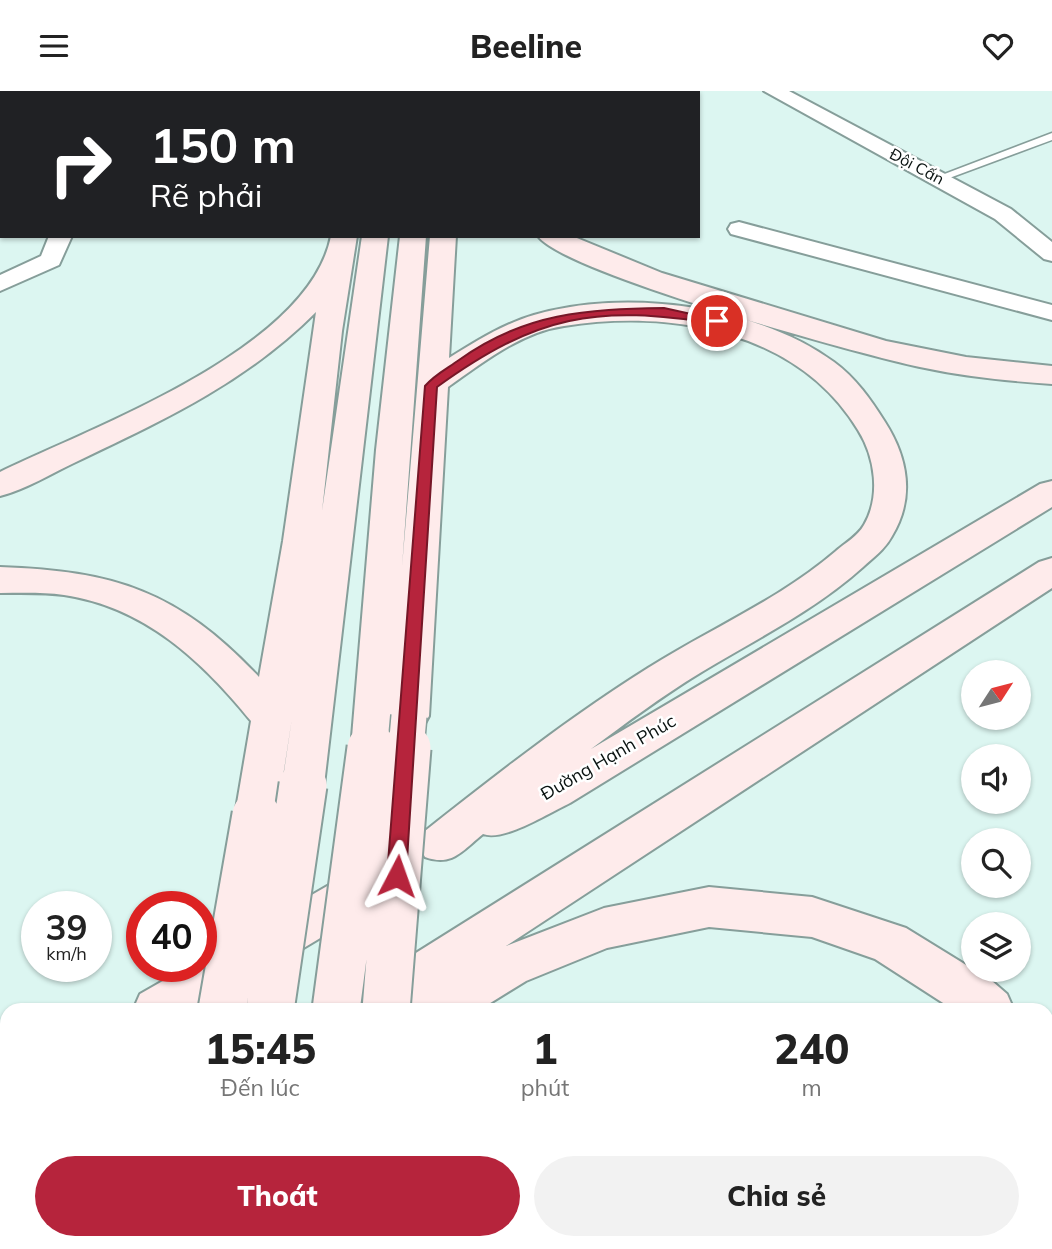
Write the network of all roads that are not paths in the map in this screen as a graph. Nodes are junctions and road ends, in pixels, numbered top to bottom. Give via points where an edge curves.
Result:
1 (774, 91) edge
2 (1052, 136) edge
3 (940, 178) junction
4 (739, 229) dead end
5 (60, 238) edge
6 (376, 238) edge
7 (413, 238) edge
8 (443, 238) edge
9 (555, 238) edge
10 (344, 240) edge
11 (1052, 254) edge
12 (0, 284) edge
13 (1052, 313) edge
14 (1052, 375) edge
15 (431, 386) junction
16 (0, 485) edge
17 (1052, 492) edge
18 (1052, 571) edge
19 (0, 580) edge
20 (272, 719) junction
21 (440, 843) junction
22 (169, 1003) edge
23 (223, 1003) edge
24 (271, 1003) edge
25 (337, 1003) edge
26 (379, 1003) edge
27 (387, 1003) edge
28 (448, 1003) edge
29 (982, 1003) edge

1 - 3 street, Đội Cấn
2 - 3 lane
3 - 11 street, Đội Cấn via 1003,214
4 - 13 street
5 - 12 street via 51,260
6 - 24 main road, bridge
7 - 25 main road, bridge via 372,737
8 - 15 main road
9 - 14 main road via 624,269 865,347 952,366
10 - 16 main road via 326,279 306,306 254,352 152,413
10 - 20 main road
15 - 21 main road via 517,331 560,317 664,312 717,321 766,337 802,356 848,390 871,419 890,460 891,498 876,534 832,576 771,617 654,683 546,758
15 - 27 main road, bridge
17 - 21 main road, Đường Hạnh Phúc via 555,791
18 - 26 main road
19 - 20 main road via 67,582 122,595 179,624 233,670
20 - 23 main road, bridge
21 - 22 main road, Đường Hạnh Phúc
28 - 29 main road via 510,966 604,928 709,907 812,917 890,943

